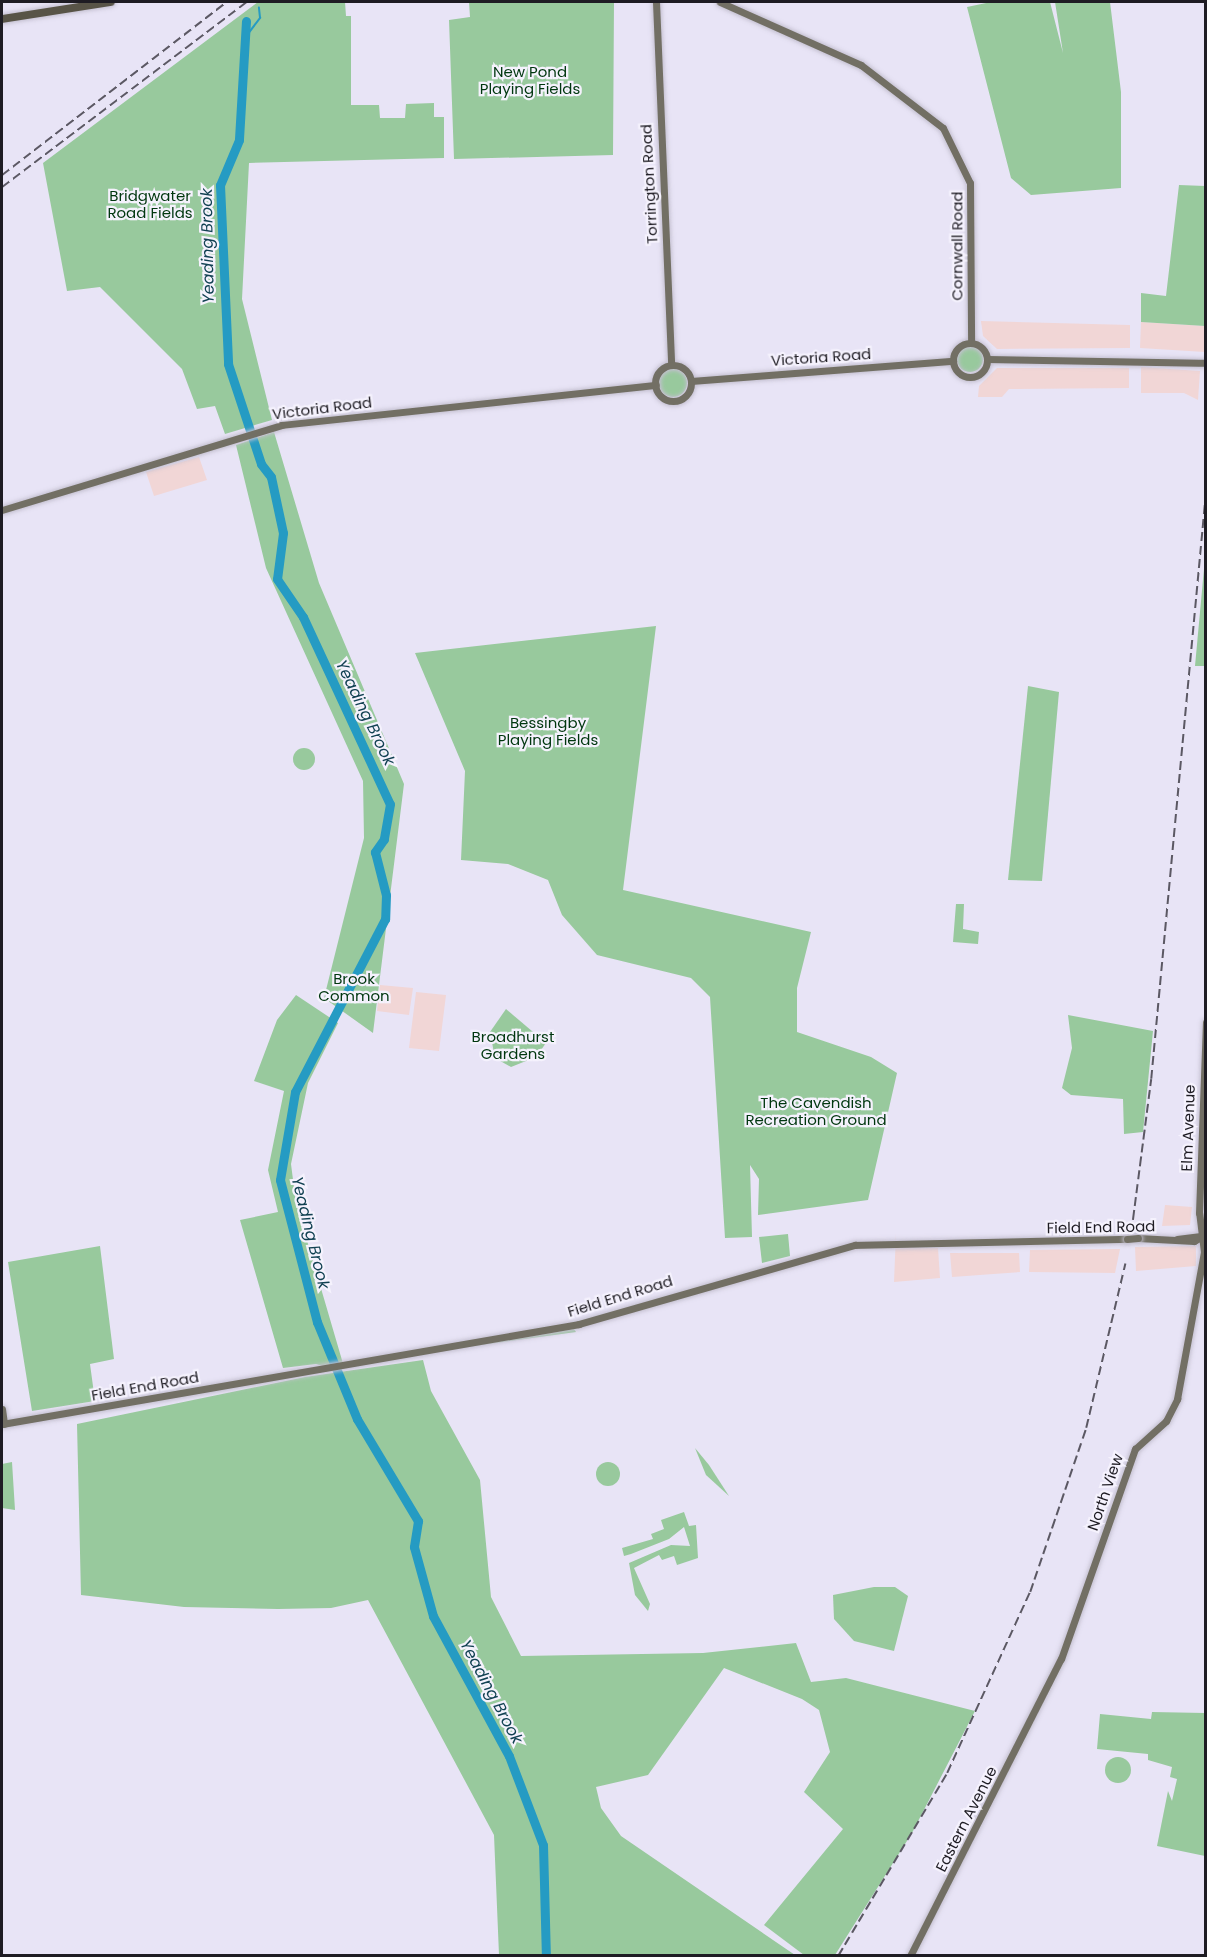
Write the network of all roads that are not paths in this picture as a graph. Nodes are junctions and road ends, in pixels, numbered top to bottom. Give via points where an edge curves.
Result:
1 (111, 2) edge
2 (656, 2) edge
3 (720, 2) edge
4 (2, 19) edge
5 (971, 342) junction
6 (987, 359) junction
7 (953, 361) junction
8 (1206, 363) edge
9 (671, 365) junction
10 (691, 381) junction
11 (656, 385) junction
12 (2, 510) edge
13 (1206, 1022) edge
14 (1205, 1236) edge
15 (2, 1409) edge
16 (3, 1424) edge
17 (1044, 1694) joint
18 (910, 1956) edge

1 - 4 main road
2 - 9 street, Torrington Road
3 - 5 street, Cornwall Road via 861,65 943,128 970,183
5 - 6 street via 980,346
5 - 7 street via 960,346
6 - 7 street via 979,374 969,377
6 - 8 street
7 - 10 street, Victoria Road
9 - 10 street via 686,370
9 - 11 street via 661,371
10 - 11 street via 689,392 675,401 664,398
11 - 12 street, Victoria Road via 252,432
13 - 14 street, Elm Avenue
14 - 16 street, Field End Road, bridge via 908,1240 855,1245 579,1324
14 - 17 street, North View via 1177,1399 1166,1421 1134,1449
15 - 16 street
17 - 18 street, Eastern Avenue

